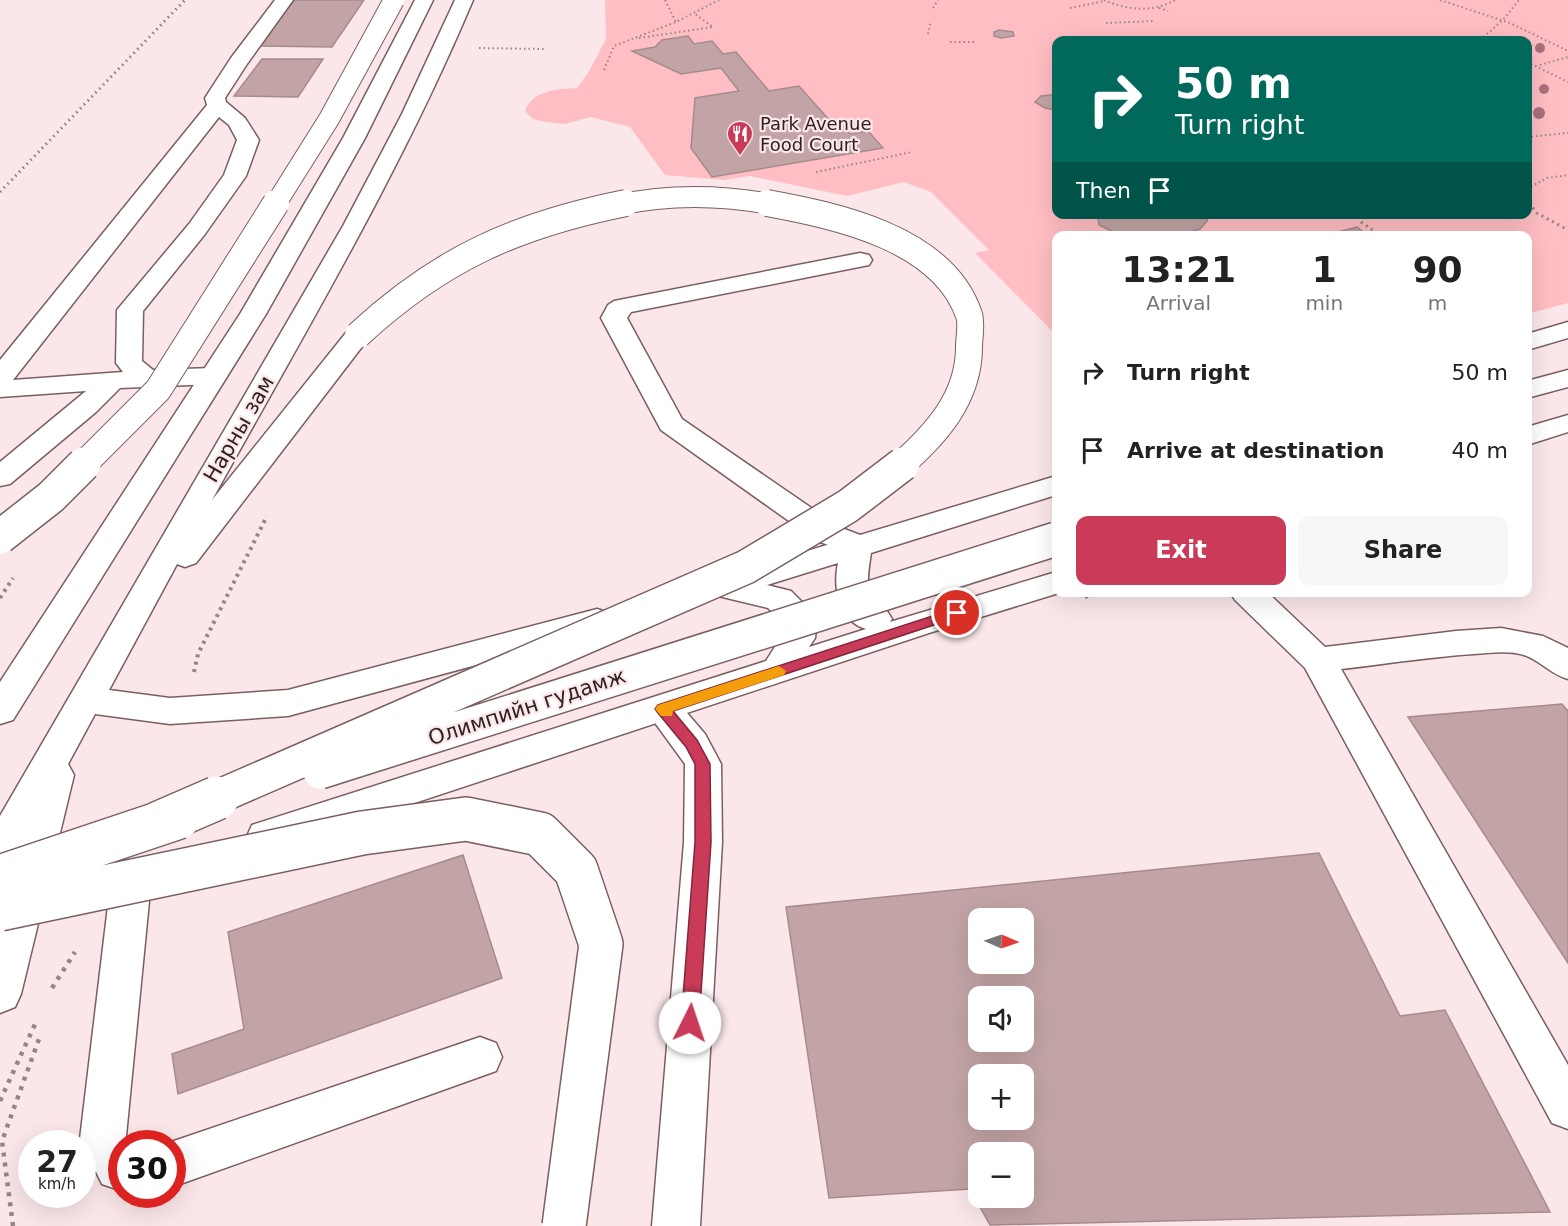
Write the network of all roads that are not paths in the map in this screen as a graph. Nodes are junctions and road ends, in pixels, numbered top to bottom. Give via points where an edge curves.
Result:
1 (284, 0) edge
2 (394, 0) edge
3 (424, 0) edge
4 (464, 0) edge
5 (217, 105) junction
6 (860, 260) dead end
7 (1568, 330) edge
8 (1532, 341) edge
9 (213, 376) junction
10 (0, 378) edge
11 (146, 378) junction
12 (1568, 378) edge
13 (113, 380) junction
14 (0, 389) edge
15 (1532, 389) edge
16 (1568, 423) edge
17 (1532, 434) edge
18 (0, 477) edge
19 (1052, 486) edge
20 (0, 537) edge
21 (1052, 540) edge
22 (856, 545) junction
23 (1052, 584) edge
24 (726, 587) junction
25 (1251, 597) edge
26 (917, 625) junction
27 (120, 640) junction
28 (1318, 660) junction
29 (1568, 667) edge
30 (777, 672) junction
31 (87, 700) junction
32 (663, 709) junction
33 (0, 711) edge
34 (66, 738) junction
35 (157, 824) junction
36 (0, 850) edge
37 (0, 877) edge
38 (131, 881) junction
39 (6, 919) edge
40 (0, 994) edge
41 (480, 1057) dead end
42 (1568, 1108) edge
43 (108, 1149) edge
44 (186, 1159) edge
45 (564, 1226) edge
46 (676, 1226) edge

1 - 5 main road via 215,98
2 - 20 main road, bridge via 329,119 158,390 51,497
3 - 9 main road via 354,138
4 - 27 main road, Нарны зам via 341,251
5 - 10 main road
5 - 11 main road via 238,122 248,140 235,176 130,310 129,363
6 - 22 main road via 623,306 614,318 671,424 828,534
7 - 8 main road
9 - 11 main road
9 - 33 main road
11 - 13 main road
12 - 15 main road
13 - 14 main road
13 - 18 main road
16 - 17 main road
19 - 22 main road
21 - 35 main road, Олимпийн гудамж, bridge
22 - 24 main road
22 - 26 main road via 851,577 855,603 870,619
23 - 26 main road
24 - 30 main road via 779,599 800,620 798,638
24 - 31 main road via 288,703 170,711
25 - 28 main road
26 - 30 main road
27 - 31 main road, Нарны зам
27 - 35 main road, bridge via 358,335 385,307 420,281 498,240 551,219 670,198 795,206 848,219 889,236 955,284 968,314 973,345 963,386 939,428 889,475 832,516 747,567
28 - 29 main road via 1501,640 1531,644
28 - 42 main road
30 - 32 main road
31 - 34 main road, Нарны зам
32 - 38 main road
32 - 46 main road via 703,764 703,842
34 - 36 main road, Нарны зам
34 - 39 main road
35 - 37 main road, Олимпийн гудамж, bridge
38 - 39 main road
38 - 43 main road via 103,1139
39 - 40 main road
39 - 45 main road, bridge via 362,833 466,819 540,834 576,870 601,944
41 - 44 main road

